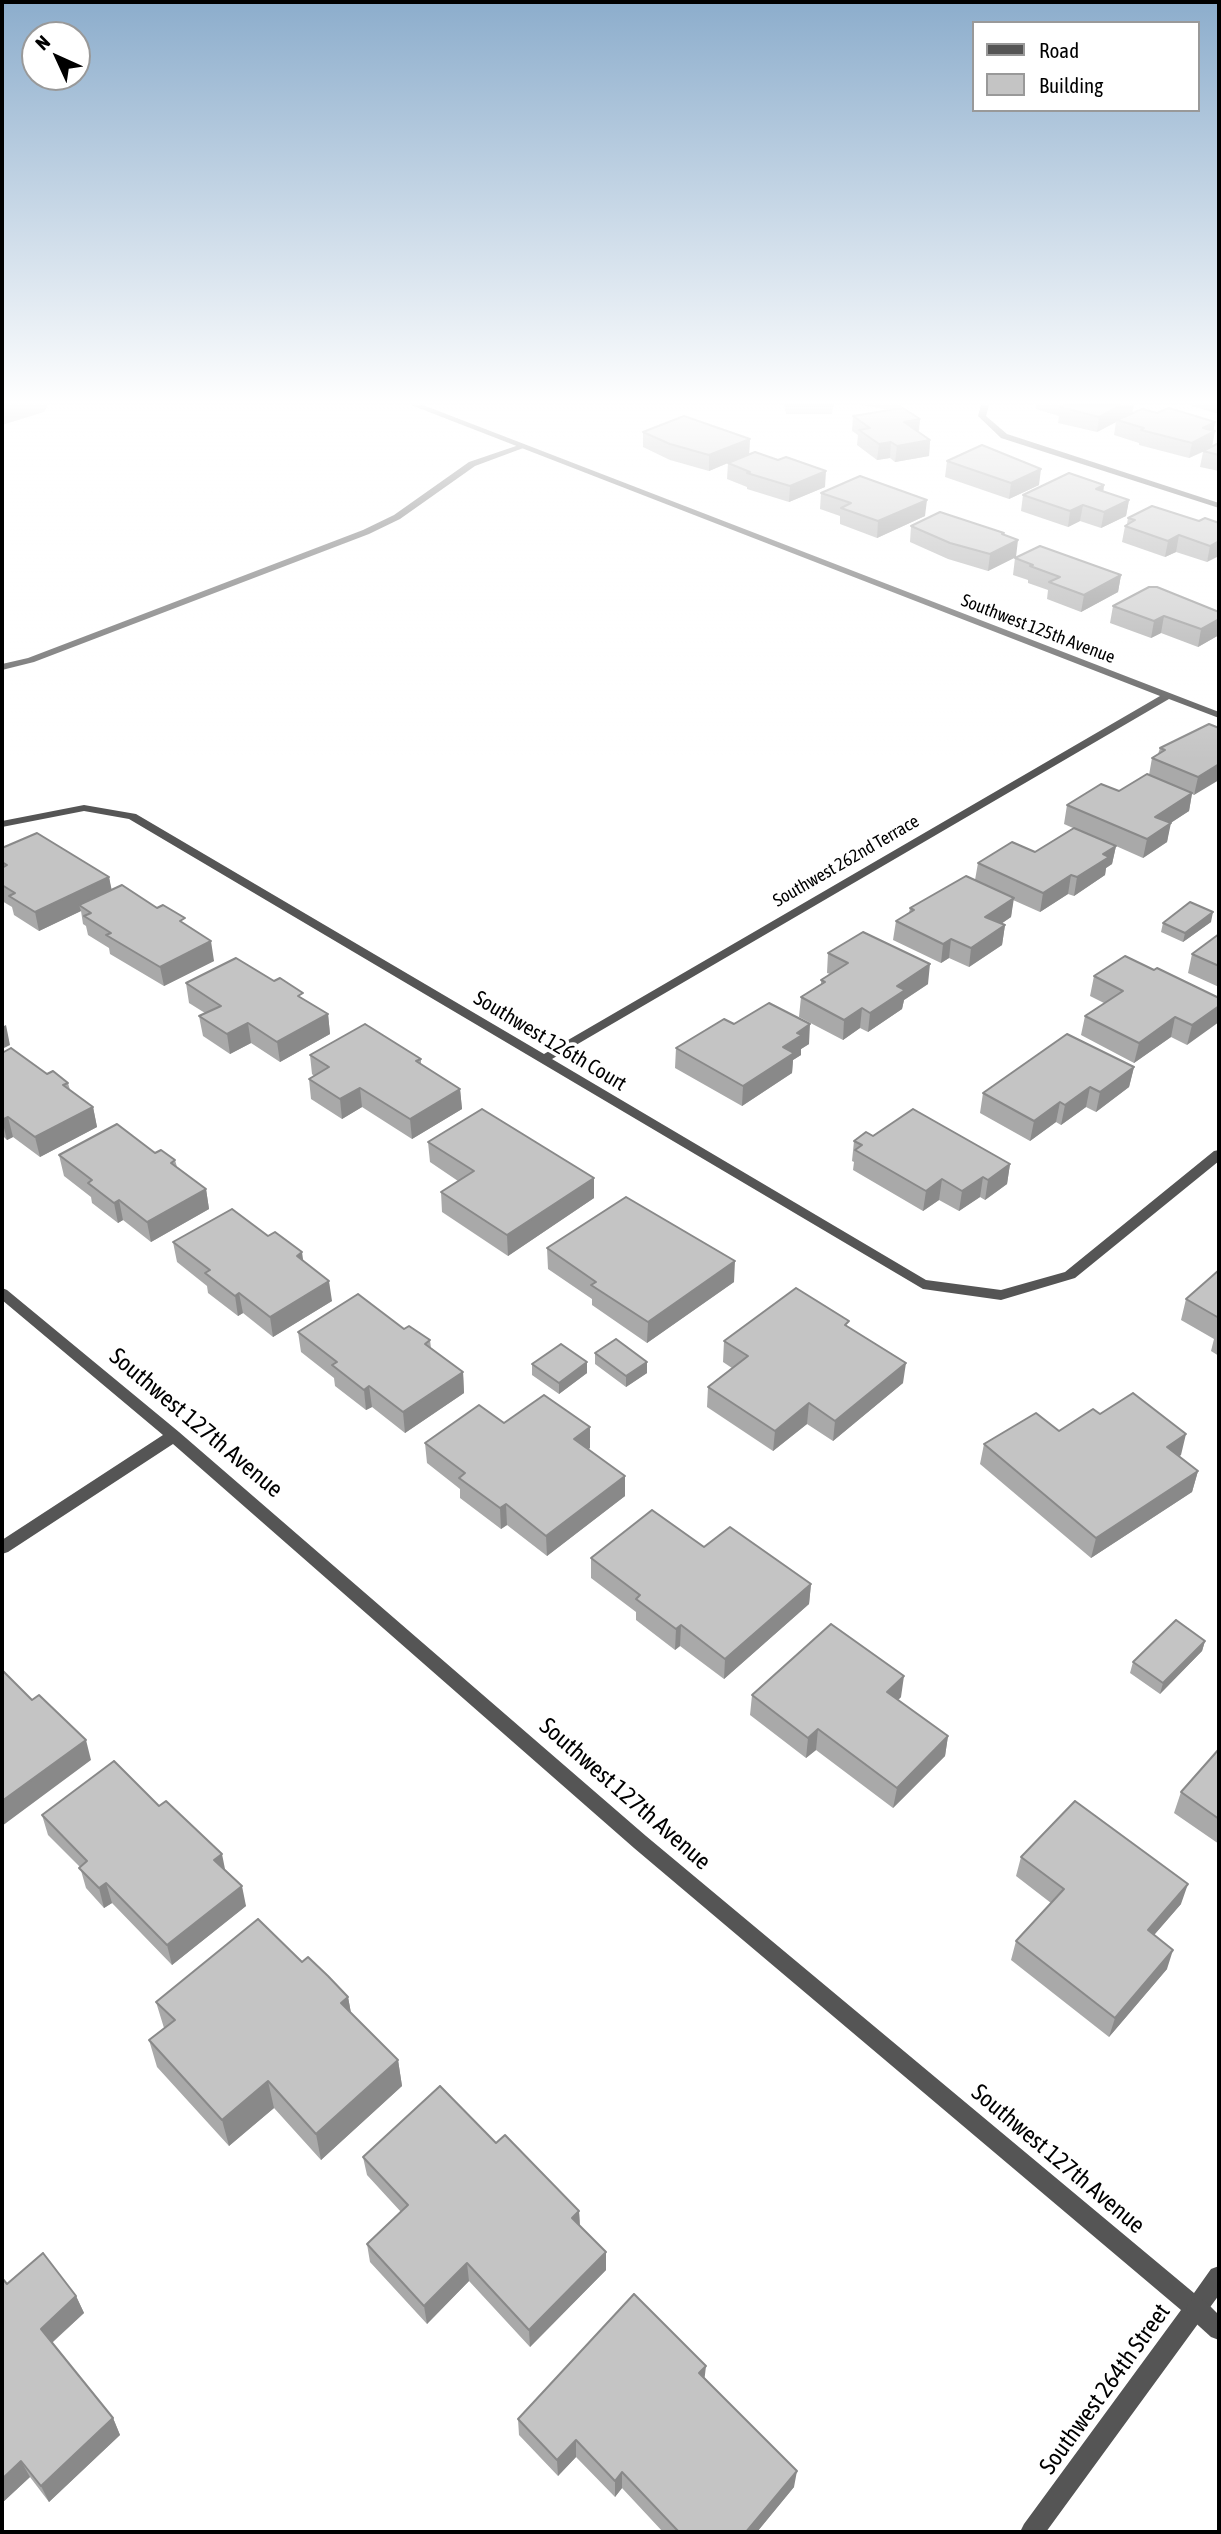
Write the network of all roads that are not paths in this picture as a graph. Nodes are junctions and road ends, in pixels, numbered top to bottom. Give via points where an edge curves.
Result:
1 (384, 523) edge
2 (720, 523) edge
3 (2, 667) edge
4 (1167, 696) junction
5 (1219, 715) edge
6 (2, 824) edge
7 (544, 1059) junction
8 (1219, 1154) edge
9 (2, 1293) edge
10 (174, 1436) junction
11 (2, 1548) edge
12 (1219, 2277) edge
13 (1197, 2309) junction
14 (1219, 2329) edge
15 (1032, 2532) edge

1 - 3 street via 31,660
2 - 4 street, Southwest 125th Avenue
4 - 5 street, Southwest 125th Avenue
4 - 7 street, Southwest 262nd Terrace
6 - 7 street, Southwest 126th Court via 84,808 132,816
7 - 8 street, Southwest 126th Court via 923,1284 1000,1295 1070,1275
9 - 10 street, Southwest 127th Avenue
10 - 11 street
10 - 13 street, Southwest 127th Avenue via 640,1842
12 - 13 street, Southwest 264th Street
13 - 14 street, Southwest 127th Avenue
13 - 15 street, Southwest 264th Street

